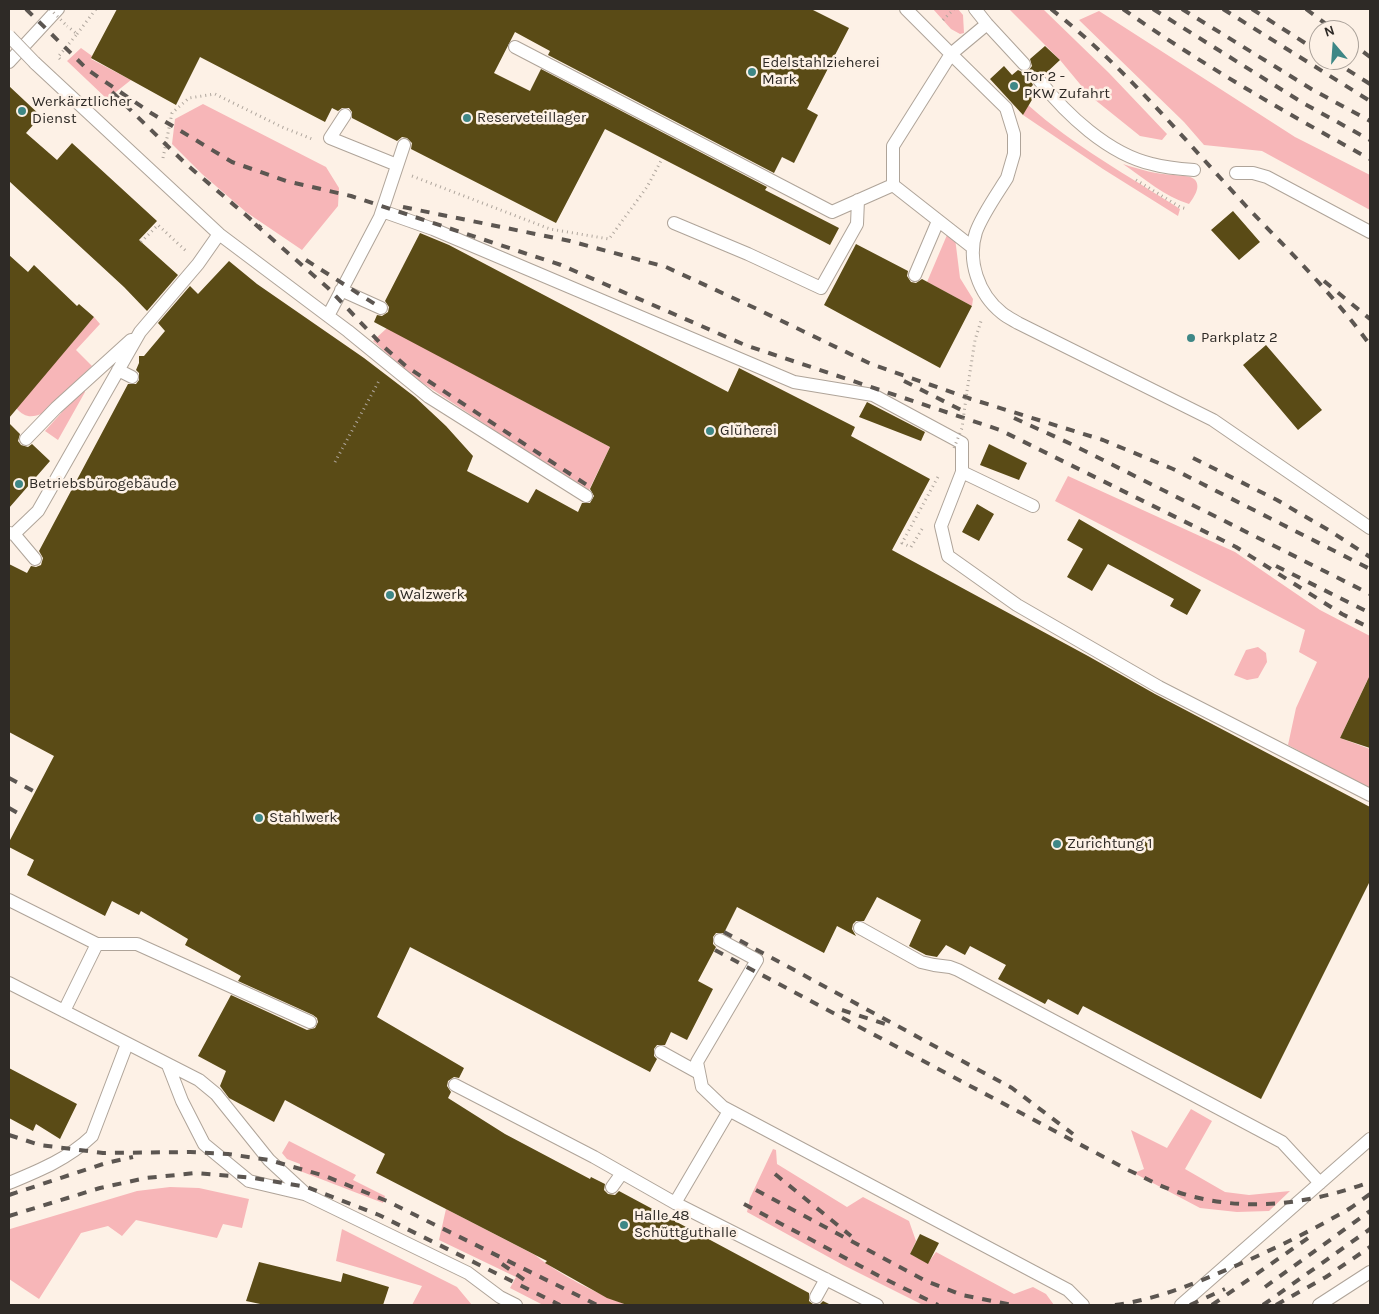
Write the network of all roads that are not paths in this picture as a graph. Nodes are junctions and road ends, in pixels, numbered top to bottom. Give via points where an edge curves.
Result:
1 (58, 9) edge
2 (906, 9) edge
3 (975, 9) edge
4 (987, 24) junction
5 (9, 36) edge
6 (515, 46) dead end
7 (951, 54) junction
8 (9, 62) edge
9 (1024, 64) dead end
10 (1039, 80) dead end
11 (345, 115) dead end
12 (404, 145) dead end
13 (397, 165) junction
14 (1194, 170) dead end
15 (1236, 172) dead end
16 (892, 185) junction
17 (858, 200) junction
18 (382, 211) junction
19 (938, 221) junction
20 (674, 223) dead end
21 (1370, 232) edge
22 (219, 234) junction
23 (972, 247) junction
24 (915, 275) dead end
25 (341, 290) junction
26 (381, 308) dead end
27 (328, 316) junction
28 (140, 332) junction
29 (118, 370) junction
30 (132, 377) dead end
31 (26, 439) dead end
32 (962, 472) junction
33 (586, 496) dead end
34 (1033, 506) dead end
35 (1370, 528) edge
36 (11, 534) edge
37 (35, 559) dead end
38 (1370, 795) edge
39 (9, 900) edge
40 (860, 928) dead end
41 (720, 940) dead end
42 (97, 944) junction
43 (9, 982) edge
44 (64, 1011) junction
45 (310, 1022) dead end
46 (127, 1044) junction
47 (661, 1052) dead end
48 (168, 1065) junction
49 (699, 1073) junction
50 (455, 1085) dead end
51 (729, 1111) junction
52 (1370, 1139) edge
53 (622, 1173) junction
54 (9, 1183) edge
55 (1320, 1183) junction
56 (612, 1187) dead end
57 (306, 1195) junction
58 (675, 1203) junction
59 (1369, 1275) edge
60 (826, 1279) junction
61 (816, 1297) dead end
62 (516, 1305) edge
63 (877, 1305) edge
64 (1083, 1305) edge
65 (1180, 1305) edge
66 (1319, 1305) edge

1 - 8 lane
2 - 7 lane
3 - 4 lane
4 - 7 lane
4 - 9 lane
5 - 22 lane, bridge
6 - 17 lane via 832,212
7 - 16 lane via 893,146
7 - 23 lane via 1006,108 1014,134 1010,169 977,230
10 - 14 lane via 1080,123 1118,150 1151,164
11 - 13 lane via 330,138
12 - 13 lane
13 - 18 lane
15 - 21 lane via 1266,177
16 - 17 lane
16 - 19 lane
17 - 20 lane via 857,224 820,288
18 - 25 lane
18 - 32 lane via 442,233 794,382 873,395 962,442
19 - 23 lane
19 - 24 lane
22 - 27 lane
22 - 28 lane
23 - 35 lane via 978,279 1001,312 1213,420
25 - 26 lane
25 - 27 lane
27 - 33 lane via 429,397
28 - 29 lane
28 - 31 lane
29 - 30 lane
29 - 36 lane via 38,511
32 - 34 lane
32 - 38 lane via 941,526 948,556 1017,605 1159,687
36 - 37 lane
39 - 42 lane
40 - 55 lane via 921,962 958,970 1282,1142
41 - 49 lane via 757,960 697,1062
42 - 44 lane
42 - 45 lane via 137,944
43 - 44 lane
44 - 46 lane
46 - 48 lane
46 - 54 lane via 92,1136 54,1164
47 - 49 lane
48 - 57 lane via 199,1080 216,1094 269,1160
48 - 57 lane via 204,1144 249,1181
49 - 51 lane via 702,1088
50 - 53 lane
51 - 58 lane
51 - 64 lane via 1068,1290
52 - 55 lane
53 - 56 lane
53 - 58 lane
55 - 65 lane
57 - 62 lane via 468,1272
58 - 60 lane
59 - 66 lane
60 - 61 lane
60 - 63 lane

